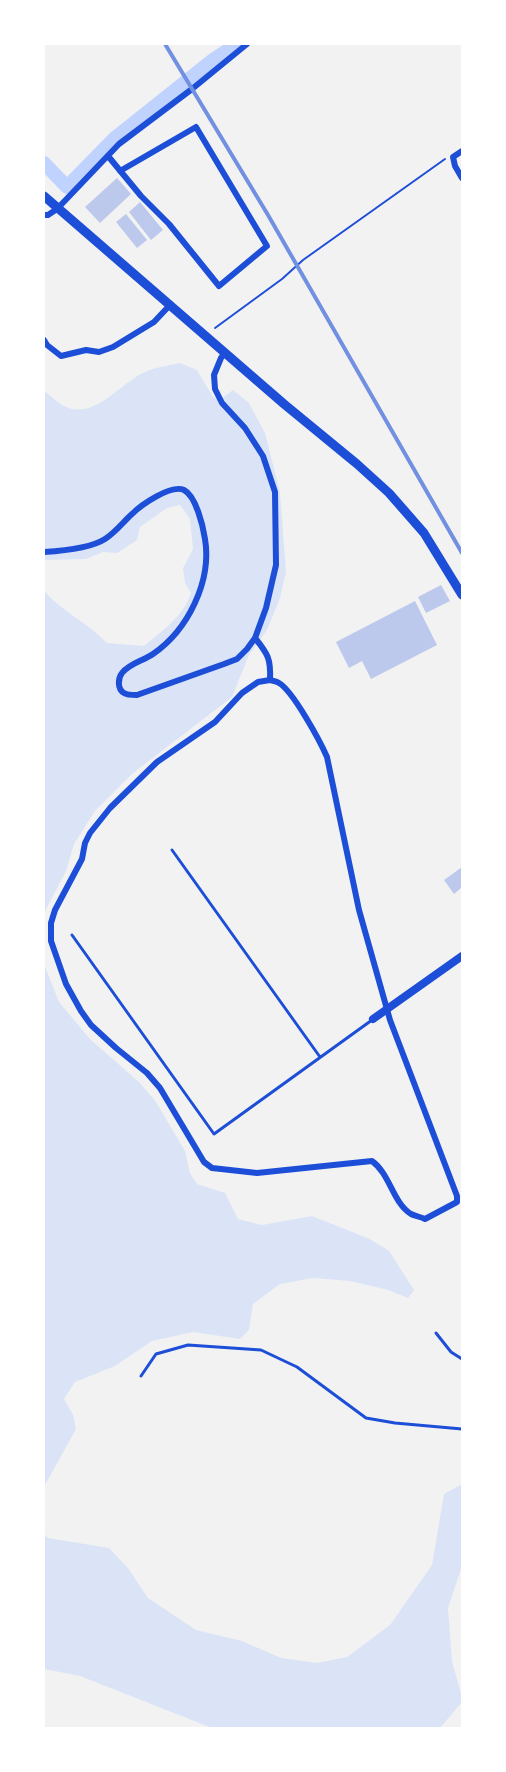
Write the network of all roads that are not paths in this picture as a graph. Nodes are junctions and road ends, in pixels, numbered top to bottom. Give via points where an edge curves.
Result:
1 (247, 44) edge
2 (462, 151) edge
3 (108, 156) junction
4 (120, 171) junction
5 (462, 178) edge
6 (44, 196) edge
7 (57, 209) junction
8 (44, 215) edge
9 (170, 305) junction
10 (44, 340) edge
11 (225, 352) junction
12 (44, 552) edge
13 (462, 595) edge
14 (255, 638) junction
15 (270, 680) junction
16 (172, 850) dead end
17 (72, 935) dead end
18 (462, 956) edge
19 (387, 1009) junction
20 (373, 1019) joint
21 (320, 1057) junction
22 (436, 1333) dead end
23 (462, 1359) edge
24 (141, 1376) dead end
25 (462, 1429) edge

1 - 3 street
2 - 5 street via 453,157
3 - 4 street
3 - 7 street
4 - 4 street via 219,286 267,246 195,127
6 - 7 main road
7 - 8 street
7 - 9 main road
9 - 10 street via 154,322 99,352 86,350 61,356
9 - 11 main road
11 - 13 main road via 389,493 424,533
11 - 14 street via 214,375 215,389 263,456 275,492 276,565
12 - 14 street via 104,540 147,502 176,488 185,490 200,516 206,546 206,570 198,597 173,636 121,674 120,688 125,694 137,695 224,664 237,658
14 - 15 street via 271,663
15 - 19 street via 278,681 288,691 327,757 358,910
15 - 19 street via 258,682 242,693 215,722 157,762 110,808 85,843 82,859 51,923 51,941 66,984 91,1025 160,1088 204,1162 212,1168 257,1173 372,1161 380,1166 403,1206 425,1219 457,1202 457,1196
16 - 21 lane
17 - 21 lane via 214,1134
18 - 19 street
19 - 20 street
20 - 21 lane
22 - 23 lane
24 - 25 lane via 156,1354 188,1345 261,1350 297,1367 366,1418

